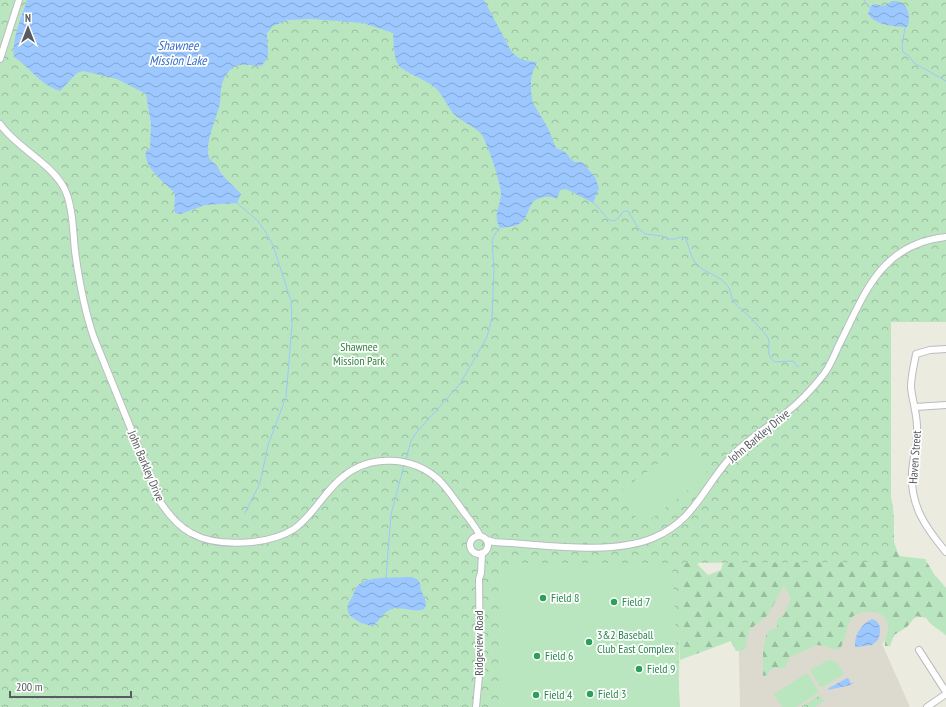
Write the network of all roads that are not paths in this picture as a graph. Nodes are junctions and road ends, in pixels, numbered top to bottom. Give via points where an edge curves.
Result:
1 (19, 0) edge
2 (0, 59) edge
3 (0, 124) edge
4 (946, 237) edge
5 (946, 349) edge
6 (946, 405) edge
7 (915, 407) junction
8 (464, 513) junction
9 (480, 536) junction
10 (487, 540) junction
11 (471, 541) junction
12 (519, 544) junction
13 (487, 548) junction
14 (945, 549) edge
15 (474, 552) junction
16 (482, 553) junction
17 (479, 579) junction
18 (918, 650) dead end
19 (946, 693) edge
20 (476, 707) edge
21 (927, 707) edge

1 - 2 street
3 - 8 street, John Barkley Drive via 12,138 52,172 66,192 81,293 94,338 161,503 181,527 191,534 213,541 250,542 274,538 300,524 343,476 361,466 382,461 403,462 432,474 446,487
4 - 12 street, John Barkley Drive via 917,244 896,256 881,269 862,297 820,379 786,413 731,457 689,514 673,528 653,538 630,544 587,548
5 - 7 street, Haven Street via 916,354 912,378
6 - 7 street
7 - 14 street, Haven Street via 917,430 912,472 914,496 924,523
8 - 9 street
8 - 11 street via 472,531
9 - 10 street
9 - 11 street
10 - 12 street
10 - 13 street
11 - 15 street
12 - 13 street
13 - 16 street
15 - 16 street
15 - 17 street
16 - 17 street
17 - 20 street, Ridgeview Road via 480,665
18 - 19 street
19 - 21 street

